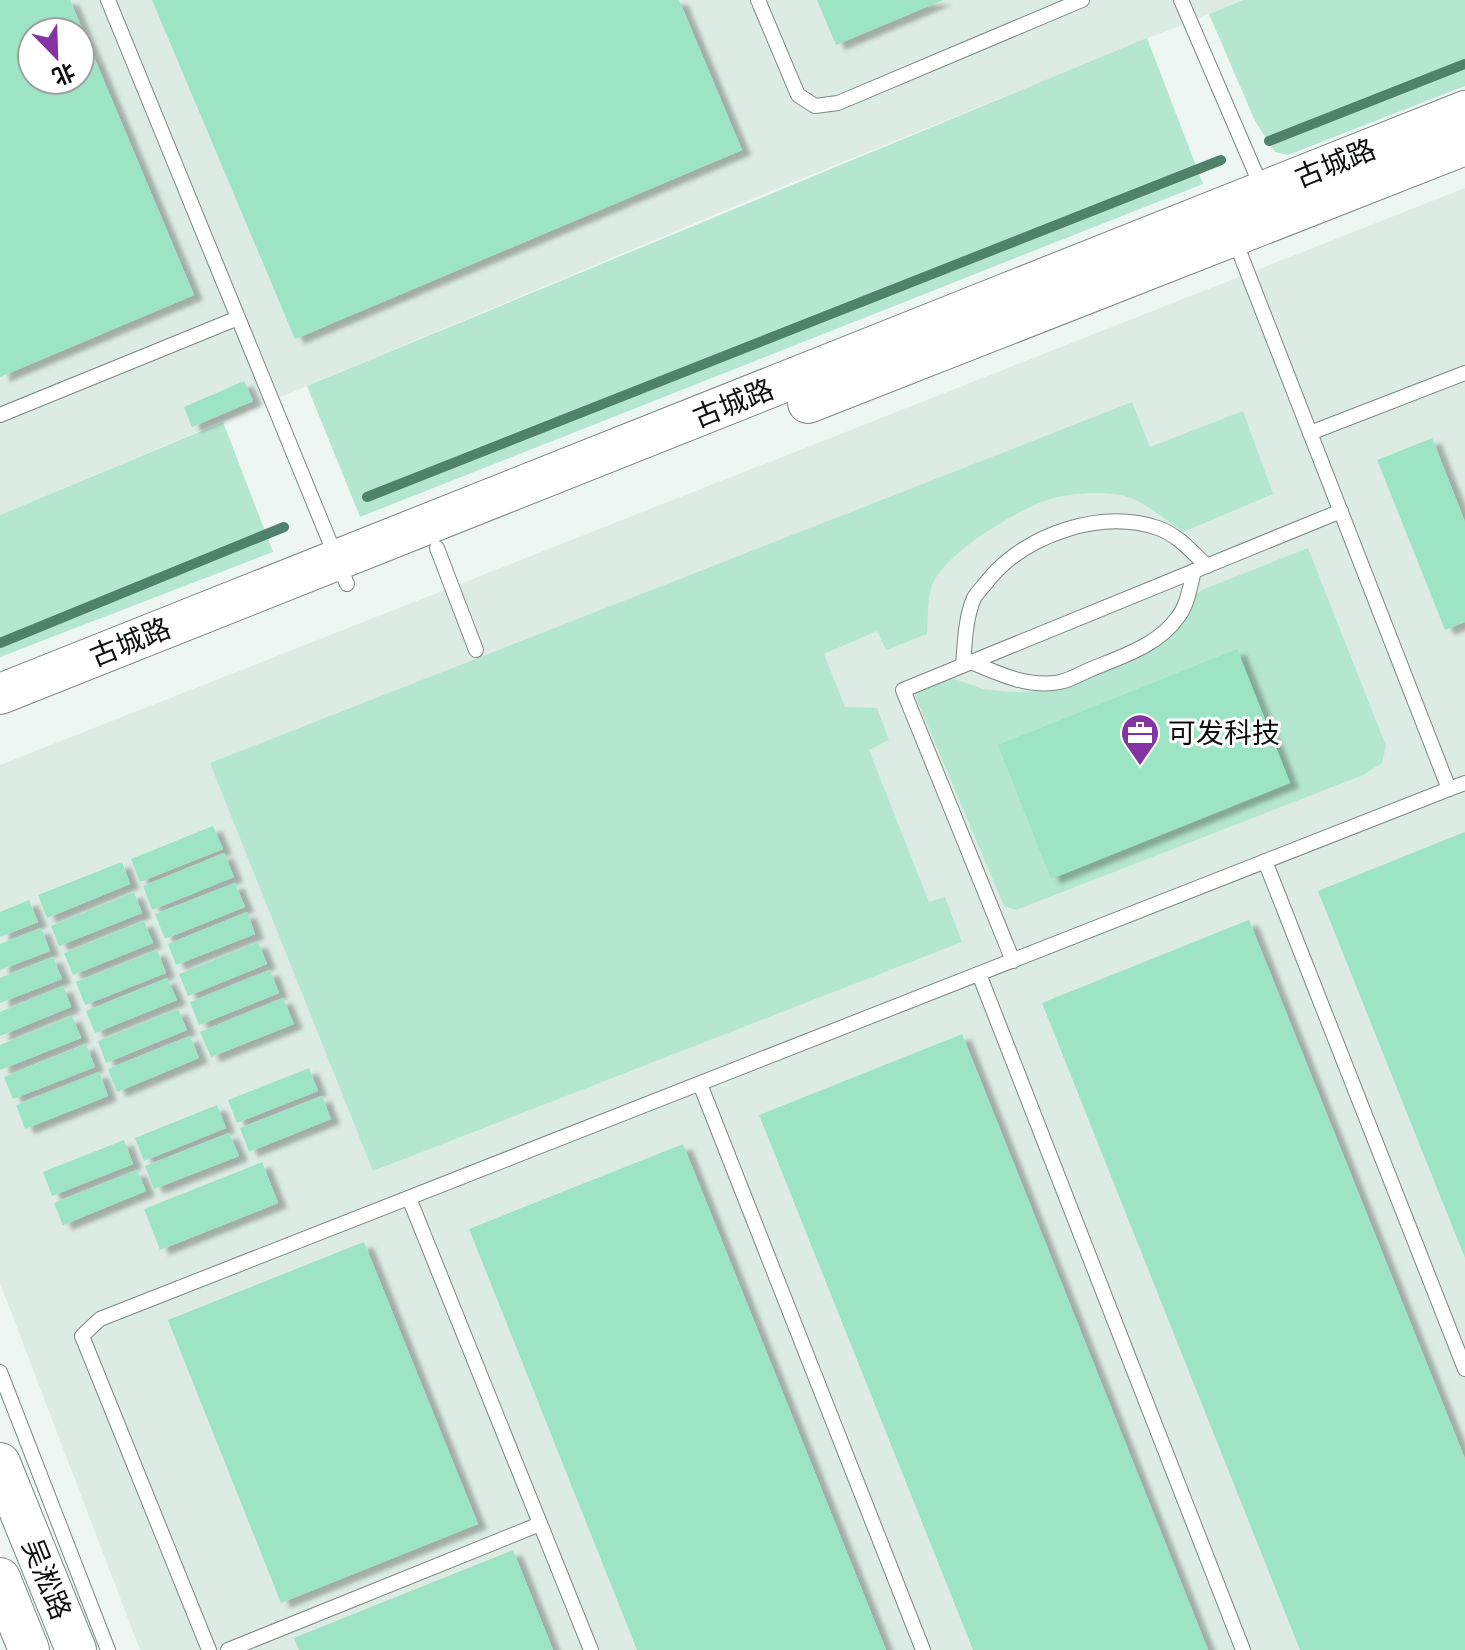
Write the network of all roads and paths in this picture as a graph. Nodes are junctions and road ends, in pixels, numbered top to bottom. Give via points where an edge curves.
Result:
1 (108, 0) edge
2 (758, 0) edge
3 (1082, 0) edge
4 (1181, 0) edge
5 (1465, 111) edge
6 (1465, 145) edge
7 (1267, 201) junction
8 (1228, 222) junction
9 (238, 318) junction
10 (1465, 373) edge
11 (0, 415) edge
12 (1310, 433) junction
13 (1341, 511) junction
14 (437, 548) junction
15 (1200, 568) junction
16 (342, 572) junction
17 (476, 650) dead end
18 (967, 664) junction
19 (0, 694) edge
20 (0, 720) edge
21 (1465, 783) edge
22 (1449, 789) junction
23 (1265, 861) junction
24 (1013, 961) junction
25 (979, 974) junction
26 (700, 1084) junction
27 (409, 1198) junction
28 (1465, 1369) edge
29 (0, 1372) edge
30 (0, 1463) edge
31 (540, 1524) junction
32 (0, 1578) edge
33 (29, 1650) edge
34 (76, 1650) edge
35 (108, 1650) edge
36 (209, 1650) edge
37 (228, 1650) edge
38 (591, 1650) edge
39 (923, 1650) edge
40 (1243, 1650) edge

1 - 9 lane
2 - 3 lane via 798,95 815,106 838,103
4 - 7 lane
5 - 7 main road, 古城路
6 - 8 main road, 古城路
7 - 8 main road, 古城路
8 - 12 lane
8 - 14 main road, 古城路
8 - 16 main road, 古城路
9 - 11 lane
9 - 16 lane
10 - 12 lane
12 - 13 lane
13 - 15 lane
13 - 22 lane
14 - 16 main road, 古城路
14 - 17 lane
15 - 18 lane
15 - 18 lane via 1179,617 1166,630 1144,647 1061,682 1028,682
15 - 18 lane via 1176,536 1129,522 1094,524 1031,543 999,568 975,597 966,628
16 - 19 main road, 古城路
16 - 20 main road, 古城路
18 - 24 lane via 903,690
21 - 22 lane
22 - 23 lane
23 - 24 lane
23 - 28 lane
24 - 25 lane
25 - 26 lane
25 - 40 lane
26 - 27 lane
26 - 39 lane
27 - 31 lane
27 - 36 lane via 100,1319 82,1336
29 - 35 lane
30 - 34 main road, 吴淞路
31 - 37 lane
31 - 38 lane
32 - 33 main road, 吴淞路

